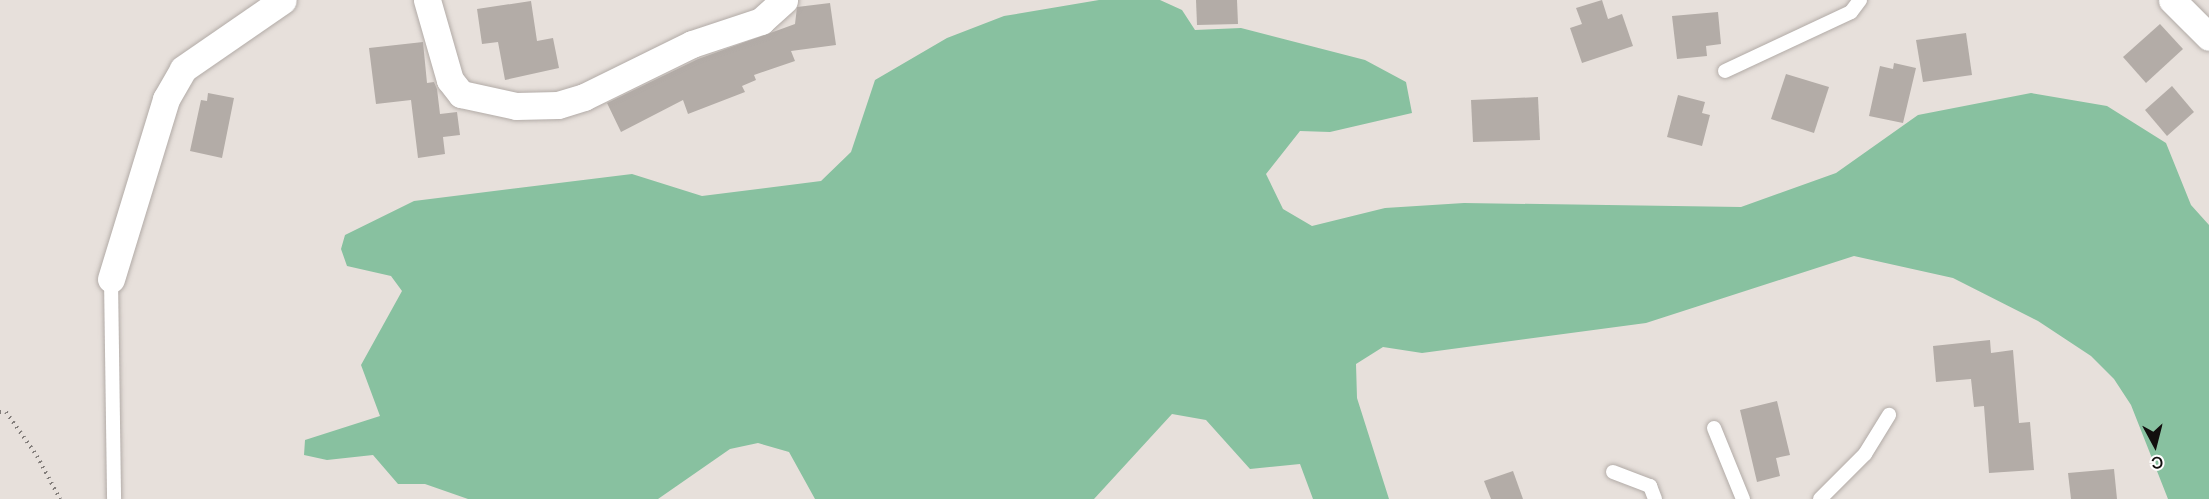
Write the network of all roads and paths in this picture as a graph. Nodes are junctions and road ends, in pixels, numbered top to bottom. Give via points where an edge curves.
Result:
1 (283, 0) edge
2 (427, 0) edge
3 (784, 0) edge
4 (1860, 0) edge
5 (2172, 0) edge
6 (2209, 37) edge
7 (1725, 71) dead end
8 (111, 279) joint
9 (0, 412) edge
10 (1888, 415) dead end
11 (1714, 428) dead end
12 (1612, 472) dead end
13 (60, 499) edge
14 (114, 499) edge
15 (1655, 499) edge
16 (1743, 499) edge
17 (1820, 499) edge

1 - 8 street via 183,69 166,99
2 - 3 street via 450,80 461,94 516,106 558,105 584,97 692,44 761,21
4 - 7 lane via 1851,12
5 - 6 street
8 - 14 lane
9 - 13 path via 6,412 37,456
10 - 17 lane via 1865,454
11 - 16 lane
12 - 15 lane via 1650,486

